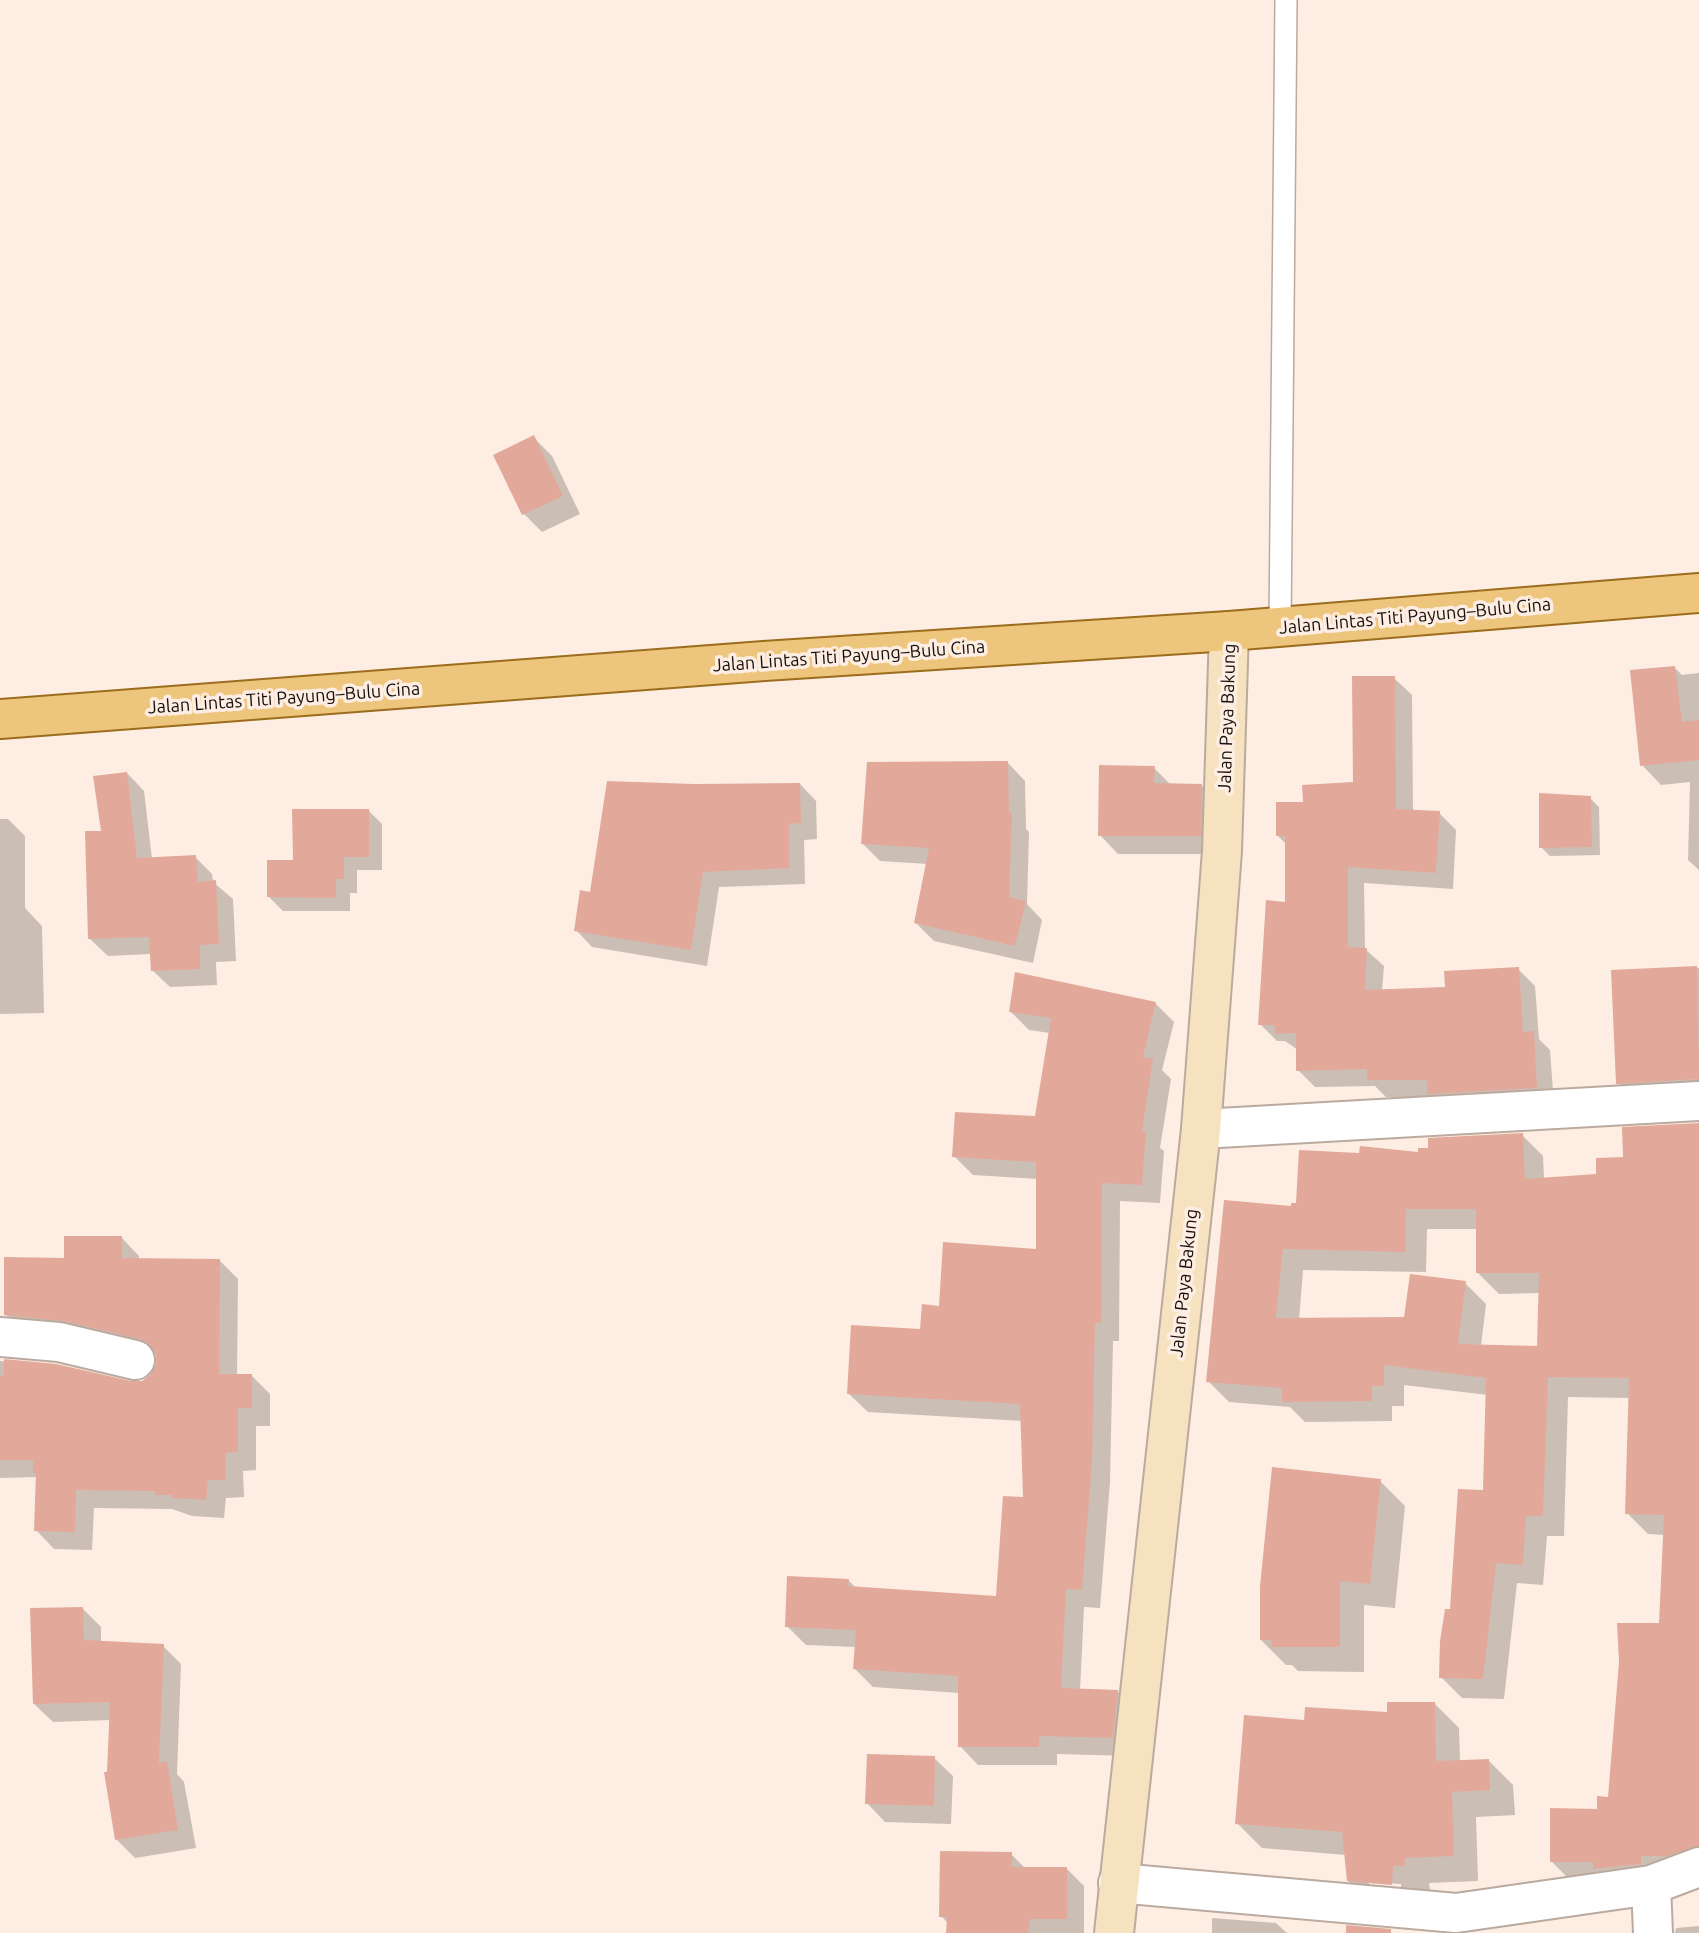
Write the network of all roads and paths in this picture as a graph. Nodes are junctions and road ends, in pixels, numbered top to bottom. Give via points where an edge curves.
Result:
1 (1286, 0) edge
2 (1699, 593) edge
3 (1280, 626) junction
4 (1229, 631) junction
5 (0, 719) edge
6 (1699, 1101) edge
7 (1201, 1129) junction
8 (0, 1337) edge
9 (135, 1360) dead end
10 (1699, 1867) edge
11 (1118, 1883) junction
12 (1651, 1885) junction
13 (1114, 1933) edge
14 (1653, 1933) edge

1 - 3 lane
2 - 3 main road, Jalan Lintas Titi Payung–Bulu Cina
3 - 4 main road, Jalan Lintas Titi Payung–Bulu Cina
4 - 5 main road, Jalan Lintas Titi Payung–Bulu Cina
4 - 7 main road, Jalan Paya Bakung via 1222,851
6 - 7 street via 1436,1126
7 - 11 main road, Jalan Paya Bakung
8 - 9 street via 59,1342
10 - 12 street
11 - 12 street via 1456,1913
11 - 13 main road, Jalan Paya Bakung
12 - 14 street

